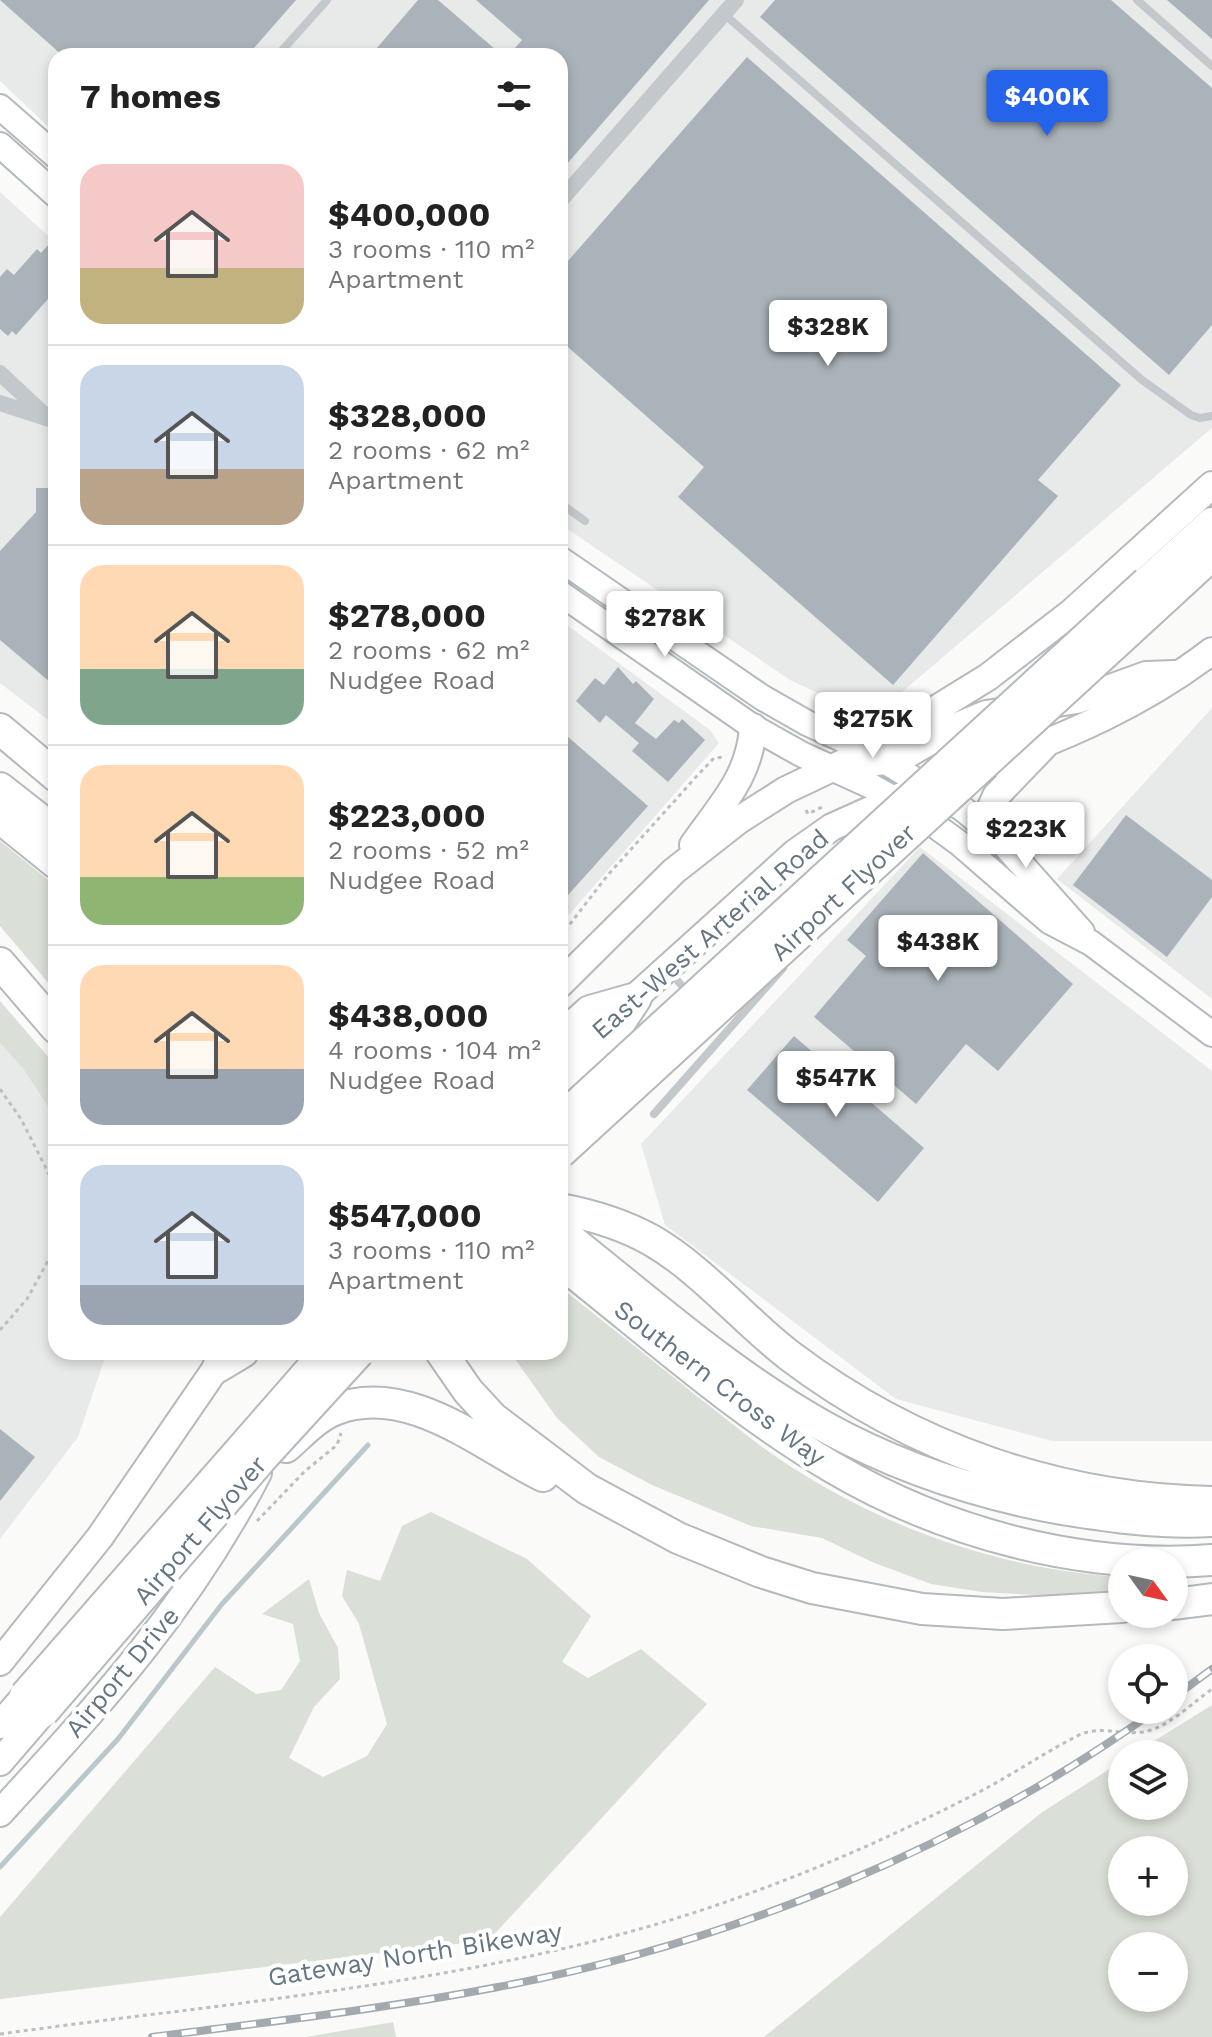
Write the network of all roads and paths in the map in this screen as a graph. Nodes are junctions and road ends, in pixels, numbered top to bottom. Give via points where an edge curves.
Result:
1 (327, 0) edge
2 (736, 0) edge
3 (1137, 0) edge
4 (724, 14) junction
5 (284, 48) edge
6 (1212, 66) edge
7 (0, 107) edge
8 (0, 145) edge
9 (48, 149) edge
10 (48, 188) edge
11 (568, 192) edge
12 (0, 373) edge
13 (0, 403) edge
14 (1212, 416) edge
15 (48, 418) edge
16 (48, 421) edge
17 (1212, 485) edge
18 (568, 509) edge
19 (585, 521) dead end
20 (1212, 523) edge
21 (1212, 555) edge
22 (568, 564) edge
23 (1155, 591) junction
24 (568, 599) edge
25 (1212, 651) edge
26 (1181, 674) junction
27 (753, 727) junction
28 (0, 729) edge
29 (1046, 743) junction
30 (876, 756) junction
31 (747, 764) junction
32 (830, 767) junction
33 (48, 769) edge
34 (927, 786) junction
35 (0, 788) edge
36 (893, 798) junction
37 (806, 810) dead end
38 (824, 811) dead end
39 (0, 818) edge
40 (983, 825) junction
41 (48, 826) edge
42 (48, 857) edge
43 (674, 871) junction
44 (855, 886) dead end
45 (568, 927) edge
46 (805, 943) dead end
47 (1091, 943) junction
48 (795, 954) dead end
49 (0, 963) edge
50 (667, 968) junction
51 (568, 976) edge
52 (636, 998) junction
53 (48, 1019) edge
54 (568, 1031) edge
55 (725, 1033) junction
56 (1212, 1034) edge
57 (568, 1058) edge
58 (0, 1089) edge
59 (568, 1111) edge
60 (568, 1113) edge
61 (654, 1114) dead end
62 (568, 1145) edge
63 (48, 1172) edge
64 (568, 1211) edge
65 (568, 1240) edge
66 (48, 1261) edge
67 (568, 1266) edge
68 (612, 1287) junction
69 (0, 1330) edge
70 (227, 1360) edge
71 (317, 1360) edge
72 (320, 1360) edge
73 (352, 1360) edge
74 (447, 1360) edge
75 (262, 1466) junction
76 (587, 1489) junction
77 (1212, 1502) edge
78 (1212, 1521) edge
79 (1212, 1560) edge
80 (1212, 1599) edge
81 (1188, 1602) edge
82 (1108, 1608) edge
83 (0, 1662) edge
84 (1212, 1689) edge
85 (34, 1704) junction
86 (0, 1725) edge
87 (0, 1762) edge
88 (0, 1813) edge
89 (0, 2034) edge

1 - 5 lane
2 - 4 street
3 - 6 lane
4 - 11 street
4 - 14 lane via 1142,380 1191,415
7 - 9 main road
8 - 10 main road
12 - 15 street
13 - 16 street
17 - 30 main road via 1014,659
18 - 19 lane
20 - 23 highway
21 - 23 highway
22 - 30 main road via 763,698
23 - 60 highway, Airport Flyover, bridge
23 - 62 highway, Airport Flyover, bridge
24 - 27 main road
25 - 26 main road, East-West Arterial Road
26 - 29 main road, East-West Arterial Road via 1126,707
26 - 30 main road via 1146,675 1077,700 986,714 908,754
27 - 31 main road
27 - 32 main road
28 - 33 highway
29 - 34 main road, East-West Arterial Road
29 - 40 main road via 996,796
30 - 32 main road
30 - 34 main road
31 - 43 main road
31 - 45 path via 714,758
32 - 36 main road
32 - 43 main road via 760,805
34 - 36 main road, East-West Arterial Road
34 - 40 main road
35 - 41 highway
36 - 47 main road via 959,843 1062,930
36 - 50 main road, East-West Arterial Road via 832,827 795,853
37 - 38 path
39 - 42 highway
40 - 47 main road
43 - 51 main road
44 - 46 lane
47 - 56 main road
48 - 55 lane
49 - 53 highway
50 - 52 main road, East-West Arterial Road
50 - 55 lane
52 - 54 highway via 590,1011
52 - 57 main road, East-West Arterial Road
52 - 59 highway
55 - 61 lane
58 - 63 path
64 - 77 highway via 610,1220 652,1241 792,1357 861,1402 952,1449 1088,1490
65 - 68 highway, Southern Cross Way
66 - 69 path via 27,1299
67 - 68 highway, Southern Cross Way
68 - 78 highway, Southern Cross Way via 823,1426 918,1471 996,1496 1076,1511 1146,1521
68 - 79 highway, Southern Cross Way via 772,1427 878,1492 984,1534 1040,1547 1093,1557
70 - 83 main road via 100,1537
71 - 85 highway, Airport Flyover, bridge
72 - 75 main road, Airport Drive
73 - 85 highway, Airport Flyover, bridge
74 - 76 highway via 493,1418
75 - 76 highway via 333,1410 388,1403 431,1416 543,1476
75 - 88 main road, Airport Drive via 219,1545 163,1627
76 - 82 highway via 717,1554 812,1588 922,1609 1003,1614
80 - 81 highway
84 - 89 path, Gateway North Bikeway via 1150,1730 1081,1734 956,1804 828,1863 735,1899 607,1938 459,1971
85 - 86 main road
85 - 87 main road, Airport Drive

